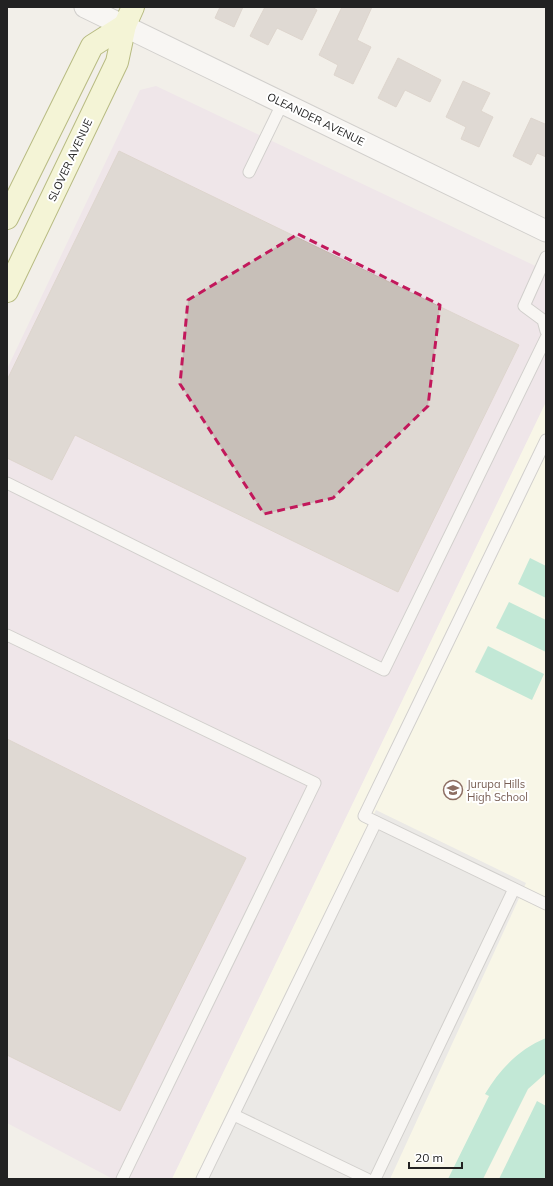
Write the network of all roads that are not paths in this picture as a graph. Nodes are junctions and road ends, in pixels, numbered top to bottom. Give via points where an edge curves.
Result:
1 (85, 7) edge
2 (129, 16) edge
3 (282, 102) junction
4 (249, 172) dead end
5 (7, 218) edge
6 (546, 231) edge
7 (546, 257) edge
8 (7, 291) edge
9 (546, 331) edge
10 (546, 338) edge
11 (546, 440) edge
12 (7, 483) edge
13 (7, 635) edge
14 (376, 822) junction
15 (514, 889) junction
16 (546, 904) edge
17 (234, 1115) junction
18 (122, 1179) edge
19 (202, 1179) edge
20 (367, 1179) edge
21 (375, 1179) edge

1 - 2 street, OLEANDER AVENUE
2 - 3 street, OLEANDER AVENUE
2 - 5 main road via 92,46
2 - 8 main road, SLOVER AVENUE via 117,62
3 - 4 lane
3 - 6 street, OLEANDER AVENUE
7 - 9 lane via 524,306 543,320
10 - 12 lane via 384,670
11 - 14 lane via 364,816
13 - 18 lane via 315,783
14 - 15 lane
14 - 17 lane
15 - 16 lane
15 - 21 lane
17 - 19 lane
17 - 20 lane

